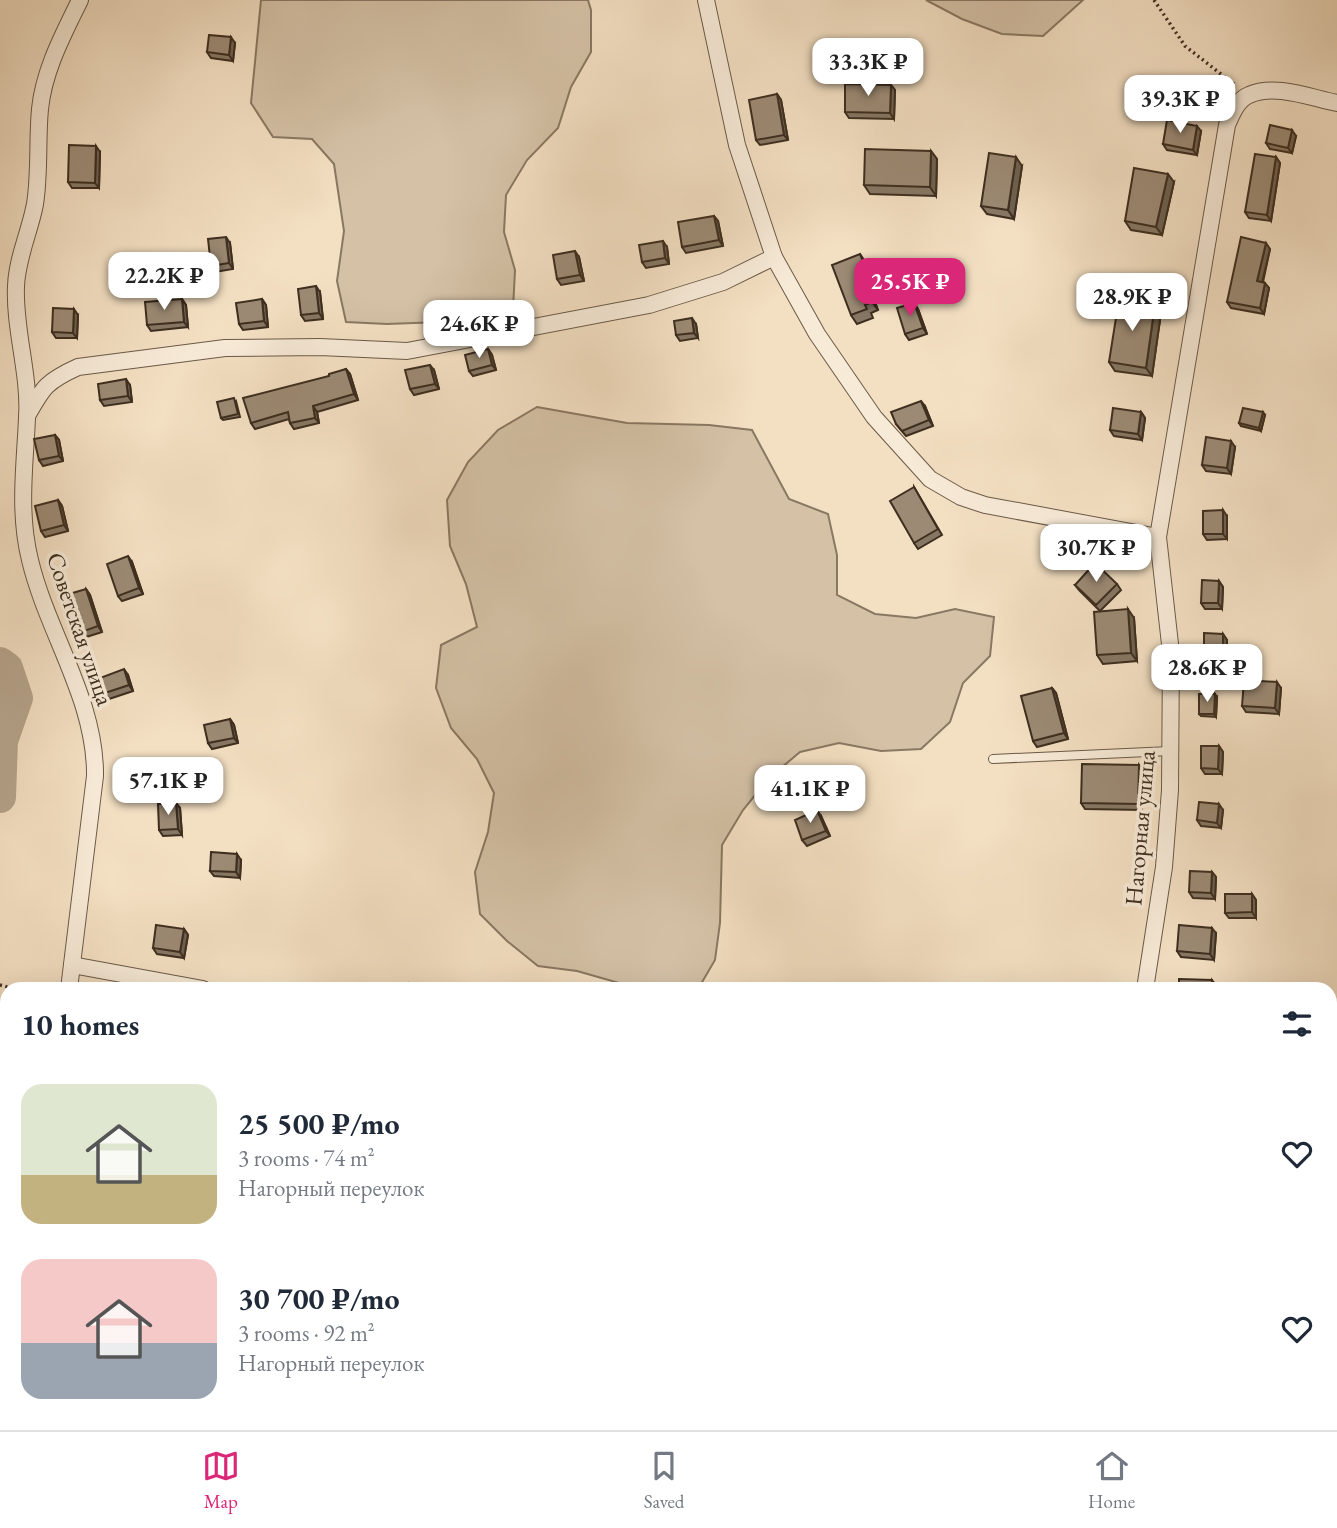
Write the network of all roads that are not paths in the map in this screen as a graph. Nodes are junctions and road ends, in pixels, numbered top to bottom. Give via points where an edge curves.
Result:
1 (80, 0) edge
2 (706, 0) edge
3 (1337, 103) edge
4 (774, 257) junction
5 (27, 416) junction
6 (1158, 537) junction
7 (1170, 751) junction
8 (993, 760) dead end
9 (72, 965) junction
10 (70, 982) edge
11 (165, 982) edge
12 (1145, 982) edge

1 - 5 street, Советская улица via 51,62 40,106 38,185 16,286
2 - 4 street via 737,145
3 - 6 street, Нагорная улица via 1277,91 1248,95 1235,107 1227,125
4 - 5 street via 723,282 649,305 407,351 225,348 78,368 42,388
4 - 6 street via 817,334 874,417 930,479 985,505
5 - 9 street, Советская улица via 22,488 30,559 96,753
6 - 7 street, Нагорная улица via 1171,653
7 - 8 lane
7 - 12 street, Нагорная улица via 1164,867
9 - 10 street, Советская улица
9 - 11 street

